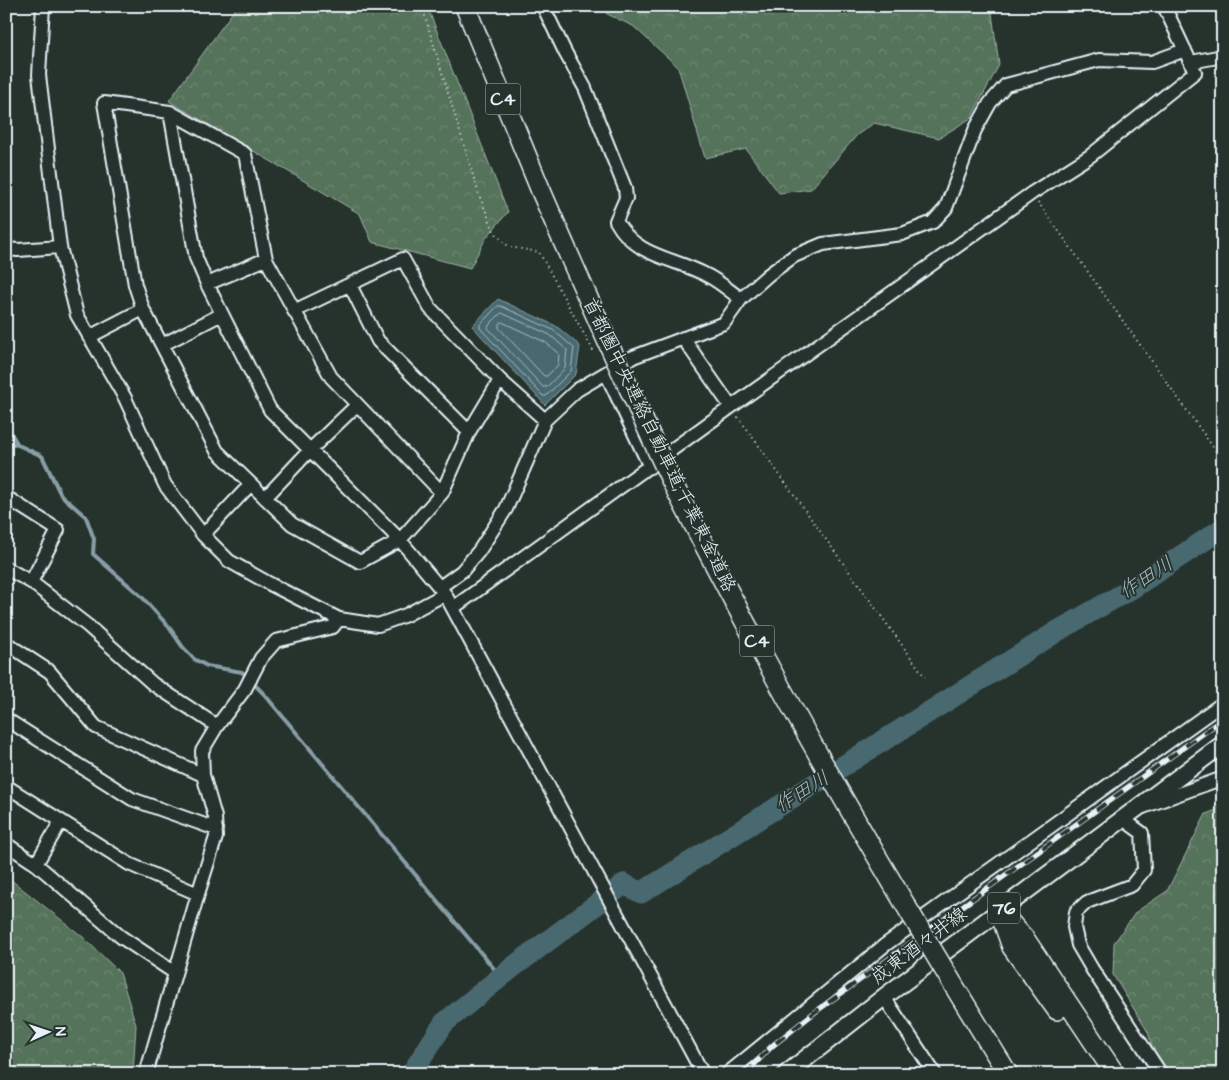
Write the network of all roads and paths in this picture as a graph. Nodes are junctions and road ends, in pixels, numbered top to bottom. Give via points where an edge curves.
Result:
1 (43, 6) edge
2 (422, 6) edge
3 (465, 6) edge
4 (1164, 6) edge
5 (545, 8) edge
6 (1185, 50) junction
7 (1223, 56) edge
8 (1191, 62) junction
9 (170, 112) junction
10 (1032, 193) junction
11 (60, 247) junction
12 (6, 249) edge
13 (266, 259) junction
14 (207, 284) junction
15 (350, 285) junction
16 (741, 299) junction
17 (143, 309) junction
18 (294, 312) junction
19 (222, 314) junction
20 (89, 336) junction
21 (683, 338) junction
22 (162, 345) junction
23 (606, 374) junction
24 (500, 380) junction
25 (357, 405) junction
26 (731, 407) junction
27 (545, 420) junction
28 (469, 432) junction
29 (310, 450) junction
30 (1223, 461) edge
31 (650, 467) junction
32 (251, 484) junction
33 (442, 493) junction
34 (6, 497) edge
35 (265, 498) junction
36 (203, 535) junction
37 (400, 540) junction
38 (6, 568) edge
39 (31, 582) junction
40 (442, 590) junction
41 (453, 608) junction
42 (339, 619) junction
43 (6, 643) edge
44 (925, 676) dead end
45 (1223, 703) edge
46 (6, 719) edge
47 (217, 726) junction
48 (1223, 744) edge
49 (203, 775) junction
50 (1223, 778) edge
51 (6, 786) edge
52 (1130, 814) junction
53 (61, 821) junction
54 (216, 829) junction
55 (6, 844) edge
56 (36, 864) junction
57 (198, 894) junction
58 (1000, 911) junction
59 (175, 972) junction
60 (884, 997) junction
61 (146, 1074) edge
62 (703, 1074) edge
63 (726, 1074) edge
64 (786, 1074) edge
65 (935, 1074) edge
66 (1008, 1074) edge
67 (1103, 1074) edge
68 (1115, 1074) edge
69 (1161, 1074) edge

1 - 11 street via 39,75
2 - 23 path via 476,185 494,231 510,246 539,252
3 - 66 highway, 首都圏中央連絡自動車道;千葉東金道路 / C4, bridge via 580,282 664,464 792,706 929,947
4 - 6 street
5 - 16 street via 585,88 622,179 626,198 616,221 622,232 642,250 710,276
6 - 8 street
6 - 16 street via 1152,62 1099,60 1006,85 990,103 975,130 946,208 933,222 902,234 822,244 794,256
7 - 8 street
8 - 10 street via 1195,72 1090,156
9 - 13 street via 245,154
9 - 14 street via 196,258
9 - 17 street via 104,103
10 - 26 street
10 - 30 path
11 - 12 street
11 - 20 street via 77,315
13 - 14 street
13 - 18 street
14 - 19 street
15 - 18 street
15 - 24 street via 403,259 430,308
15 - 28 street via 378,340
16 - 21 street via 724,323
17 - 20 street
17 - 22 street
18 - 25 street via 331,377
19 - 22 street
19 - 29 street via 270,410
20 - 36 street via 125,398 165,485
21 - 23 street via 633,357
21 - 26 street
22 - 32 street via 217,451
23 - 27 street via 577,390
23 - 31 street
24 - 27 street
24 - 28 street
25 - 29 street
25 - 33 street
26 - 31 street
26 - 44 path
27 - 40 street via 506,509 473,558
28 - 33 street
29 - 35 street
29 - 37 street
31 - 41 street
32 - 35 street
32 - 36 street
33 - 37 street
34 - 39 street via 58,530
35 - 37 street via 292,524 360,562
36 - 42 street via 229,561
37 - 40 street
38 - 39 street
39 - 47 street via 88,626 153,684
40 - 41 street
40 - 42 street via 406,615 378,625
41 - 62 street
42 - 47 street via 333,627 276,641 261,658 246,690
43 - 49 street via 50,672 96,727
45 - 63 street via 885,945
46 - 54 street via 132,799
47 - 49 street via 202,751
48 - 52 main road, 成東酒々井線 / 76
49 - 54 street
50 - 52 street
51 - 53 street
52 - 58 main road, 成東酒々井線 / 76
52 - 69 street via 1142,832 1144,870 1132,885 1087,902 1076,912 1074,927 1086,959
53 - 56 street
53 - 57 street via 129,864
54 - 57 street
55 - 56 street
56 - 59 street via 121,937
57 - 59 street
58 - 60 main road, 成東酒々井線 / 76
58 - 67 highway via 1012,947
58 - 68 highway via 1025,939
59 - 61 street
60 - 64 main road, 成東酒々井線 / 76
60 - 65 street

